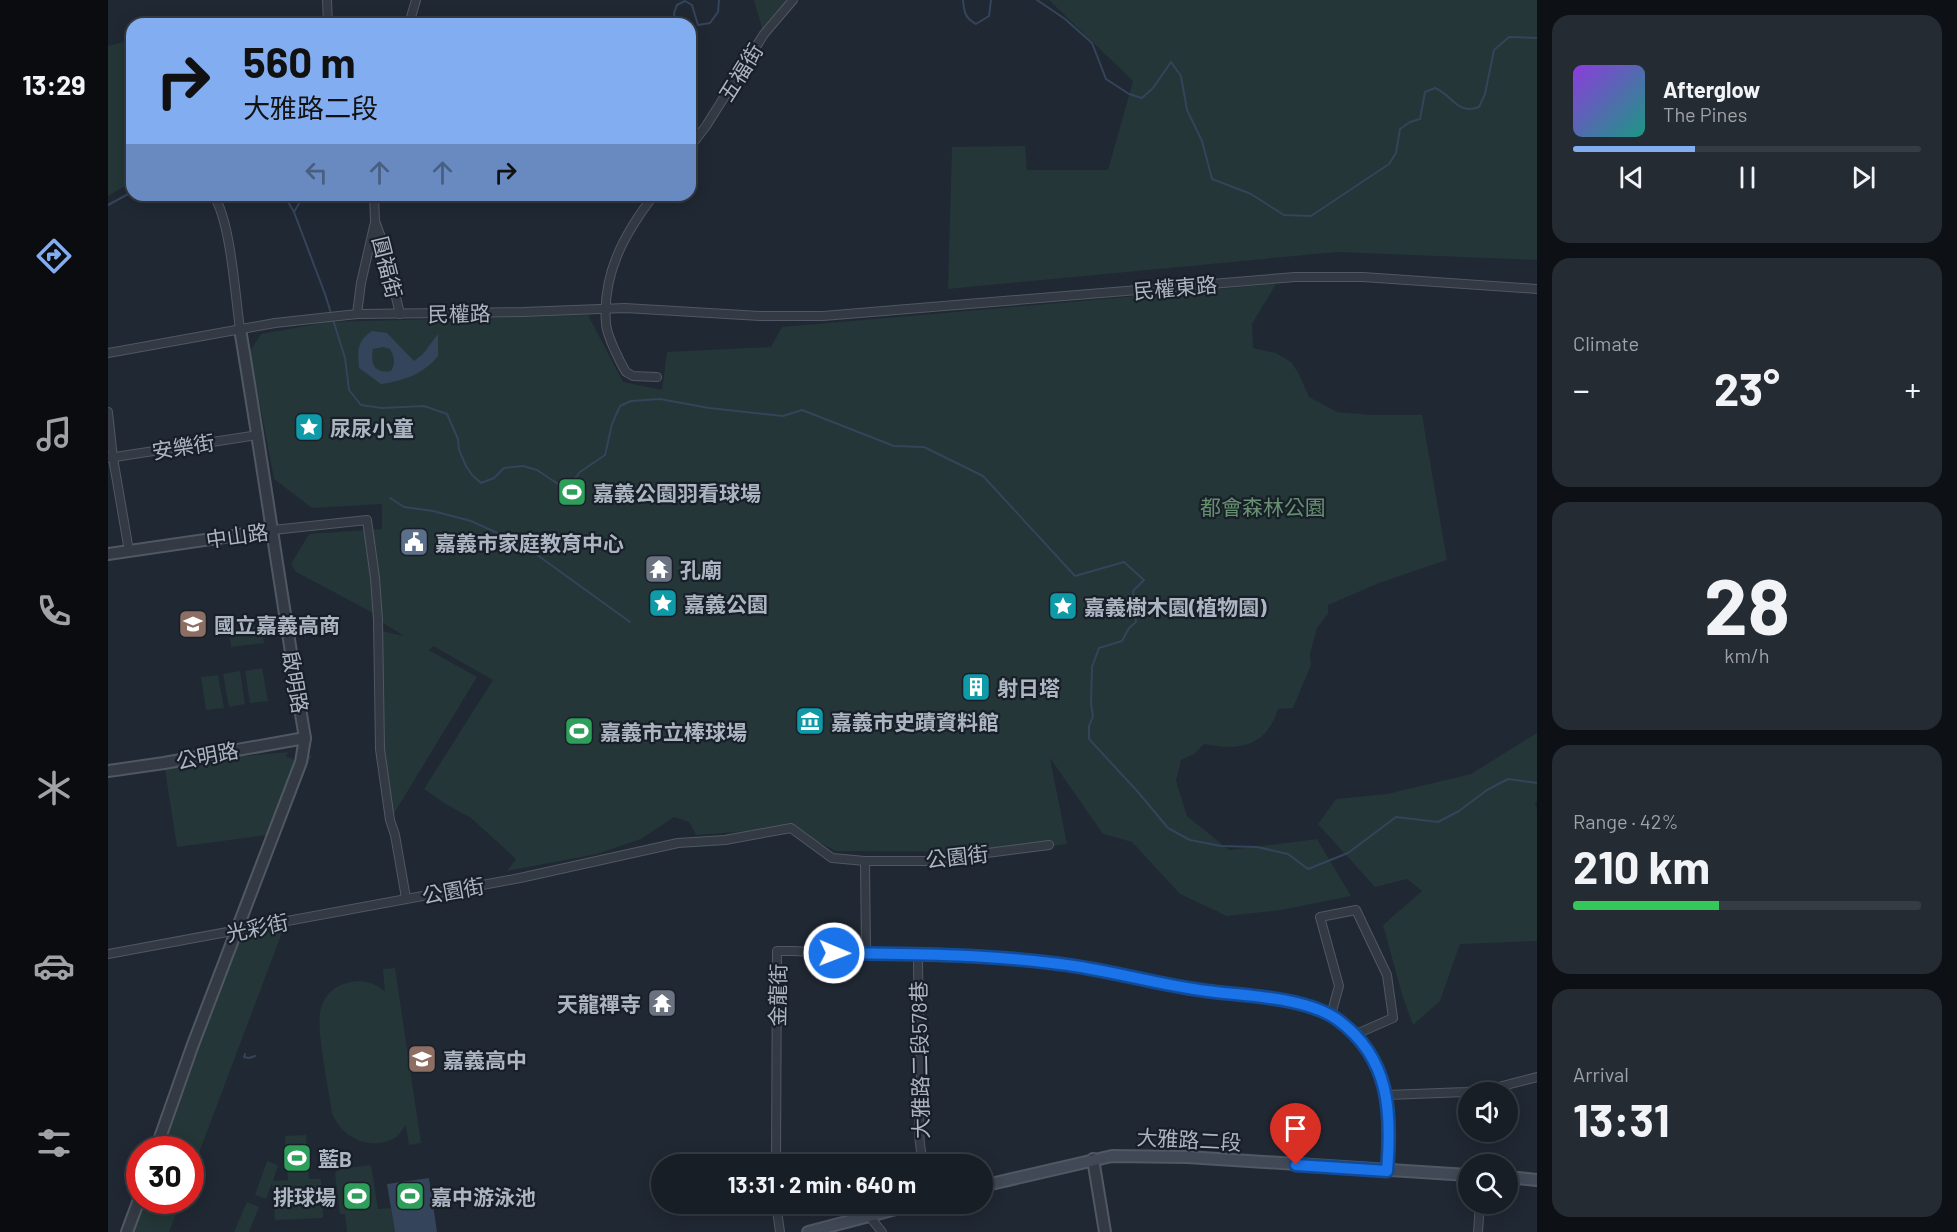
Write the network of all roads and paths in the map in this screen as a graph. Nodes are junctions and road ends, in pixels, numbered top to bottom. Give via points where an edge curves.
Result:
1 (327, 0) edge
2 (416, 0) edge
3 (793, 0) edge
4 (328, 18) edge
5 (411, 18) edge
6 (696, 139) edge
7 (217, 201) edge
8 (374, 201) edge
9 (650, 201) edge
10 (375, 221) junction
11 (1537, 289) edge
12 (606, 309) junction
13 (357, 314) junction
14 (400, 314) junction
15 (814, 316) joint
16 (240, 329) junction
17 (108, 353) edge
18 (657, 377) dead end
19 (108, 412) edge
20 (258, 435) junction
21 (110, 458) edge
22 (367, 520) joint
23 (273, 530) junction
24 (129, 551) junction
25 (108, 554) edge
26 (305, 738) junction
27 (108, 771) edge
28 (1049, 845) dead end
29 (865, 861) junction
30 (406, 898) junction
31 (237, 929) junction
32 (866, 953) junction
33 (108, 954) edge
34 (918, 955) junction
35 (1331, 1015) junction
36 (1354, 1035) junction
37 (1537, 1077) edge
38 (1387, 1095) junction
39 (161, 1136) edge
40 (776, 1154) edge
41 (921, 1154) edge
42 (1093, 1159) junction
43 (1387, 1171) junction
44 (1458, 1175) edge
45 (1518, 1178) edge
46 (1537, 1180) edge
47 (993, 1183) edge
48 (133, 1214) edge
49 (778, 1214) edge
50 (880, 1214) edge
51 (1479, 1214) edge
52 (870, 1217) junction
53 (126, 1232) edge
54 (780, 1232) edge
55 (808, 1232) edge
56 (882, 1232) edge
57 (1105, 1232) edge
58 (1478, 1232) edge

1 - 4 street
2 - 5 street
3 - 6 street, 五福街 via 764,34
7 - 16 street, 啟明路 via 226,232
8 - 10 street, 圓福街
9 - 12 street via 621,244
10 - 13 street, 圓福街
10 - 14 street, 圓福街
11 - 15 street, 民權東路 via 1363,277 1295,277
12 - 14 street, 民權路
12 - 15 street, 民權路
12 - 18 street via 606,327 626,372
13 - 14 street, 民權路
13 - 16 street, 民權路
16 - 17 street, 民權路
16 - 20 street, 啟明路
19 - 21 street
20 - 21 street, 安樂街
20 - 23 street, 啟明路
21 - 24 street
22 - 23 street, 中山路
22 - 30 street, 公園街 via 376,599 380,748
23 - 24 street, 中山路
23 - 26 street, 啟明路
24 - 25 street, 中山路
26 - 27 street, 公明路
26 - 31 street, 啟明路 via 301,762
28 - 29 street, 公園街 via 926,861
29 - 30 street, 公園街 via 832,858 791,828 725,840 678,843
29 - 32 street
30 - 31 street, 光彩街
31 - 33 street, 光彩街
31 - 39 street, 啟明路
32 - 34 street, 金龍街
32 - 40 street, 金龍街 via 777,951
34 - 35 street, 金龍街 via 1058,964 1300,1004
34 - 41 street, 大雅路二段578巷
35 - 36 street, 金龍街
35 - 36 street via 1339,986 1320,917 1356,910 1387,975 1393,1018
36 - 38 street, 金龍街 via 1379,1068
37 - 38 street via 1466,1092
38 - 43 street, 金龍街
42 - 43 main road, 大雅路二段 via 1187,1157
42 - 47 main road, 大雅路二段
42 - 57 street
43 - 44 main road, 大雅路二段
45 - 46 main road
48 - 53 street
49 - 54 street
50 - 52 main road
51 - 58 street
52 - 55 main road
52 - 56 street

